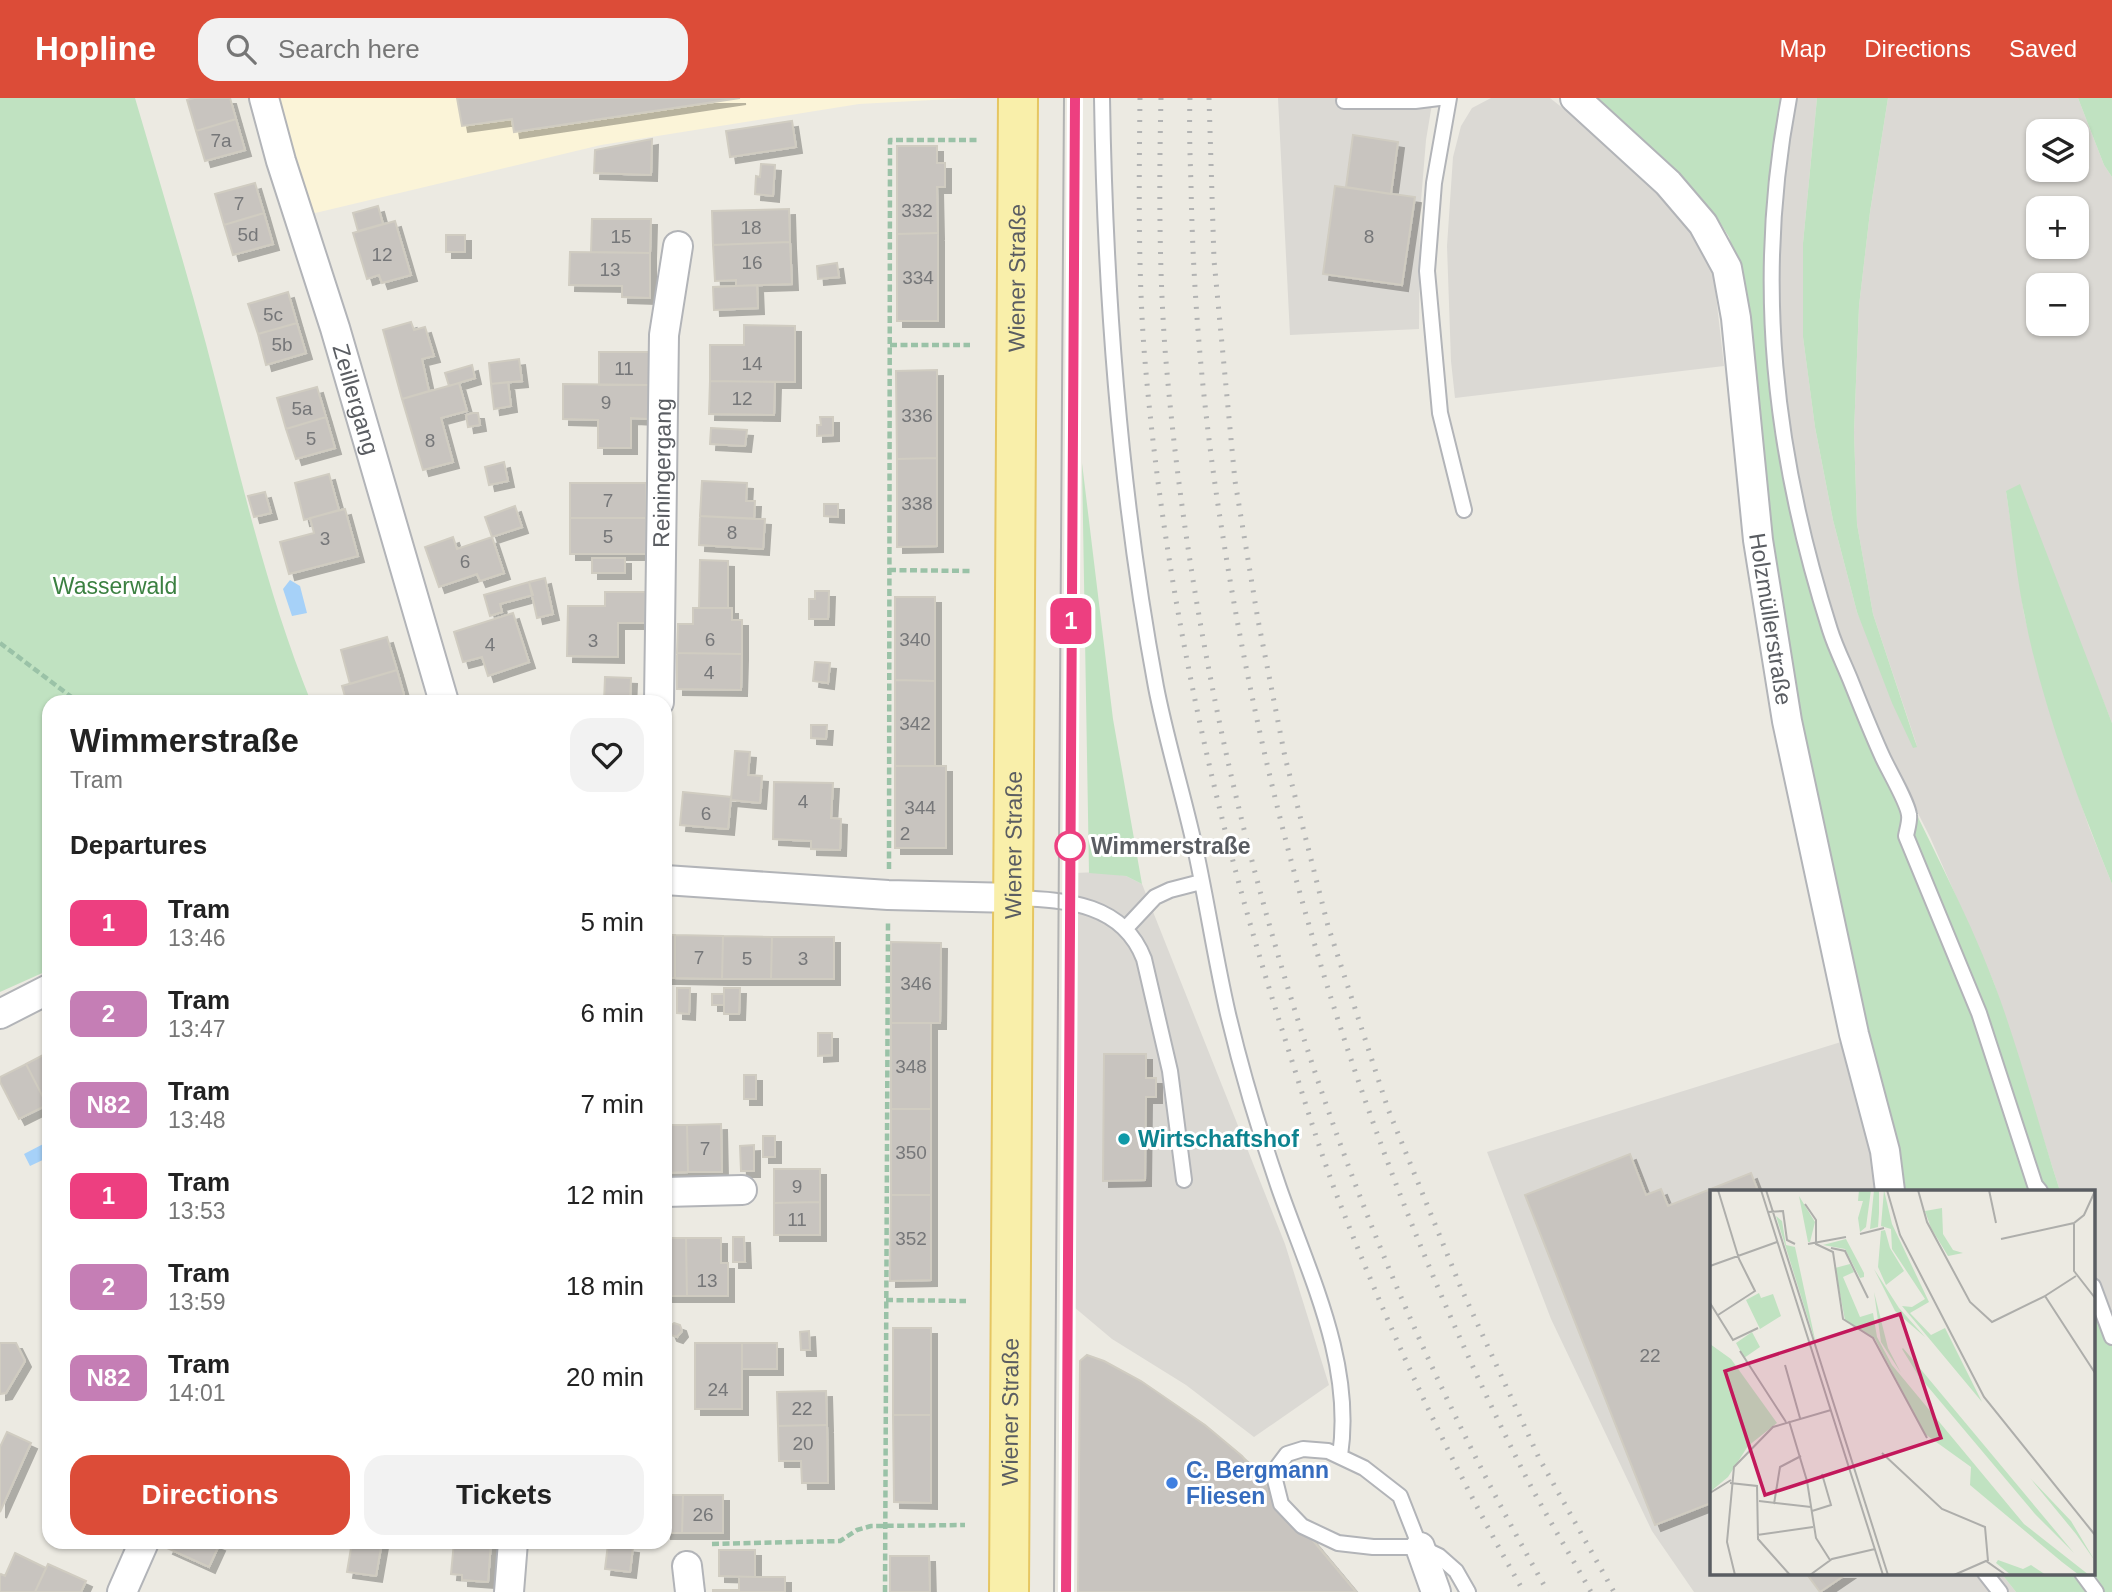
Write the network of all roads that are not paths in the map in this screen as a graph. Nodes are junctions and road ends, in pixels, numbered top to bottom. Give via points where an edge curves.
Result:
1 (264, 98) edge
2 (1018, 98) edge
3 (1102, 98) edge
4 (1439, 98) edge
5 (1449, 98) edge
6 (1575, 98) edge
7 (1789, 98) edge
8 (1344, 102) dead end
9 (678, 246) dead end
10 (1464, 510) dead end
11 (442, 695) edge
12 (659, 695) edge
13 (672, 880) edge
14 (1201, 882) junction
15 (1014, 898) junction
16 (1126, 928) junction
17 (42, 993) edge
18 (0, 1014) edge
19 (1184, 1180) dead end
20 (742, 1190) dead end
21 (1890, 1190) edge
22 (2039, 1190) edge
23 (672, 1192) edge
24 (2094, 1289) edge
25 (2112, 1336) edge
26 (1340, 1456) junction
27 (1420, 1547) junction
28 (141, 1549) edge
29 (512, 1549) edge
30 (1986, 1574) edge
31 (2083, 1574) edge
32 (122, 1592) edge
33 (509, 1592) edge
34 (1009, 1592) edge
35 (1436, 1592) edge
36 (1468, 1592) edge
37 (2000, 1592) edge
38 (2096, 1592) edge

1 - 11 street, Zeillergang
2 - 15 main road, Wiener Straße
3 - 14 lane via 1109,288 1130,509 1157,691
4 - 8 lane
5 - 10 lane via 1434,183 1427,271 1440,413
6 - 21 street, Holzmüllerstraße via 1668,183 1703,224 1727,268 1758,540 1787,721 1854,1034 1885,1151
7 - 22 lane via 1772,218 1770,290 1775,375 1791,481 1831,633 1910,814 1906,836 1979,1013
9 - 12 street, Reiningergang via 664,335
13 - 15 street
14 - 16 lane via 1155,897
14 - 26 lane via 1250,1104 1320,1298 1339,1369 1344,1433
15 - 16 lane via 1090,908
15 - 34 main road, Wiener Straße
16 - 19 lane via 1144,959 1170,1071
17 - 18 street
20 - 23 street
24 - 25 lane
26 - 27 lane via 1400,1496
26 - 27 lane via 1303,1449 1287,1454 1275,1480 1281,1504 1302,1526 1338,1543
27 - 35 street
27 - 36 lane via 1440,1556 1456,1571
28 - 32 street
29 - 33 street
30 - 37 lane
31 - 38 lane

